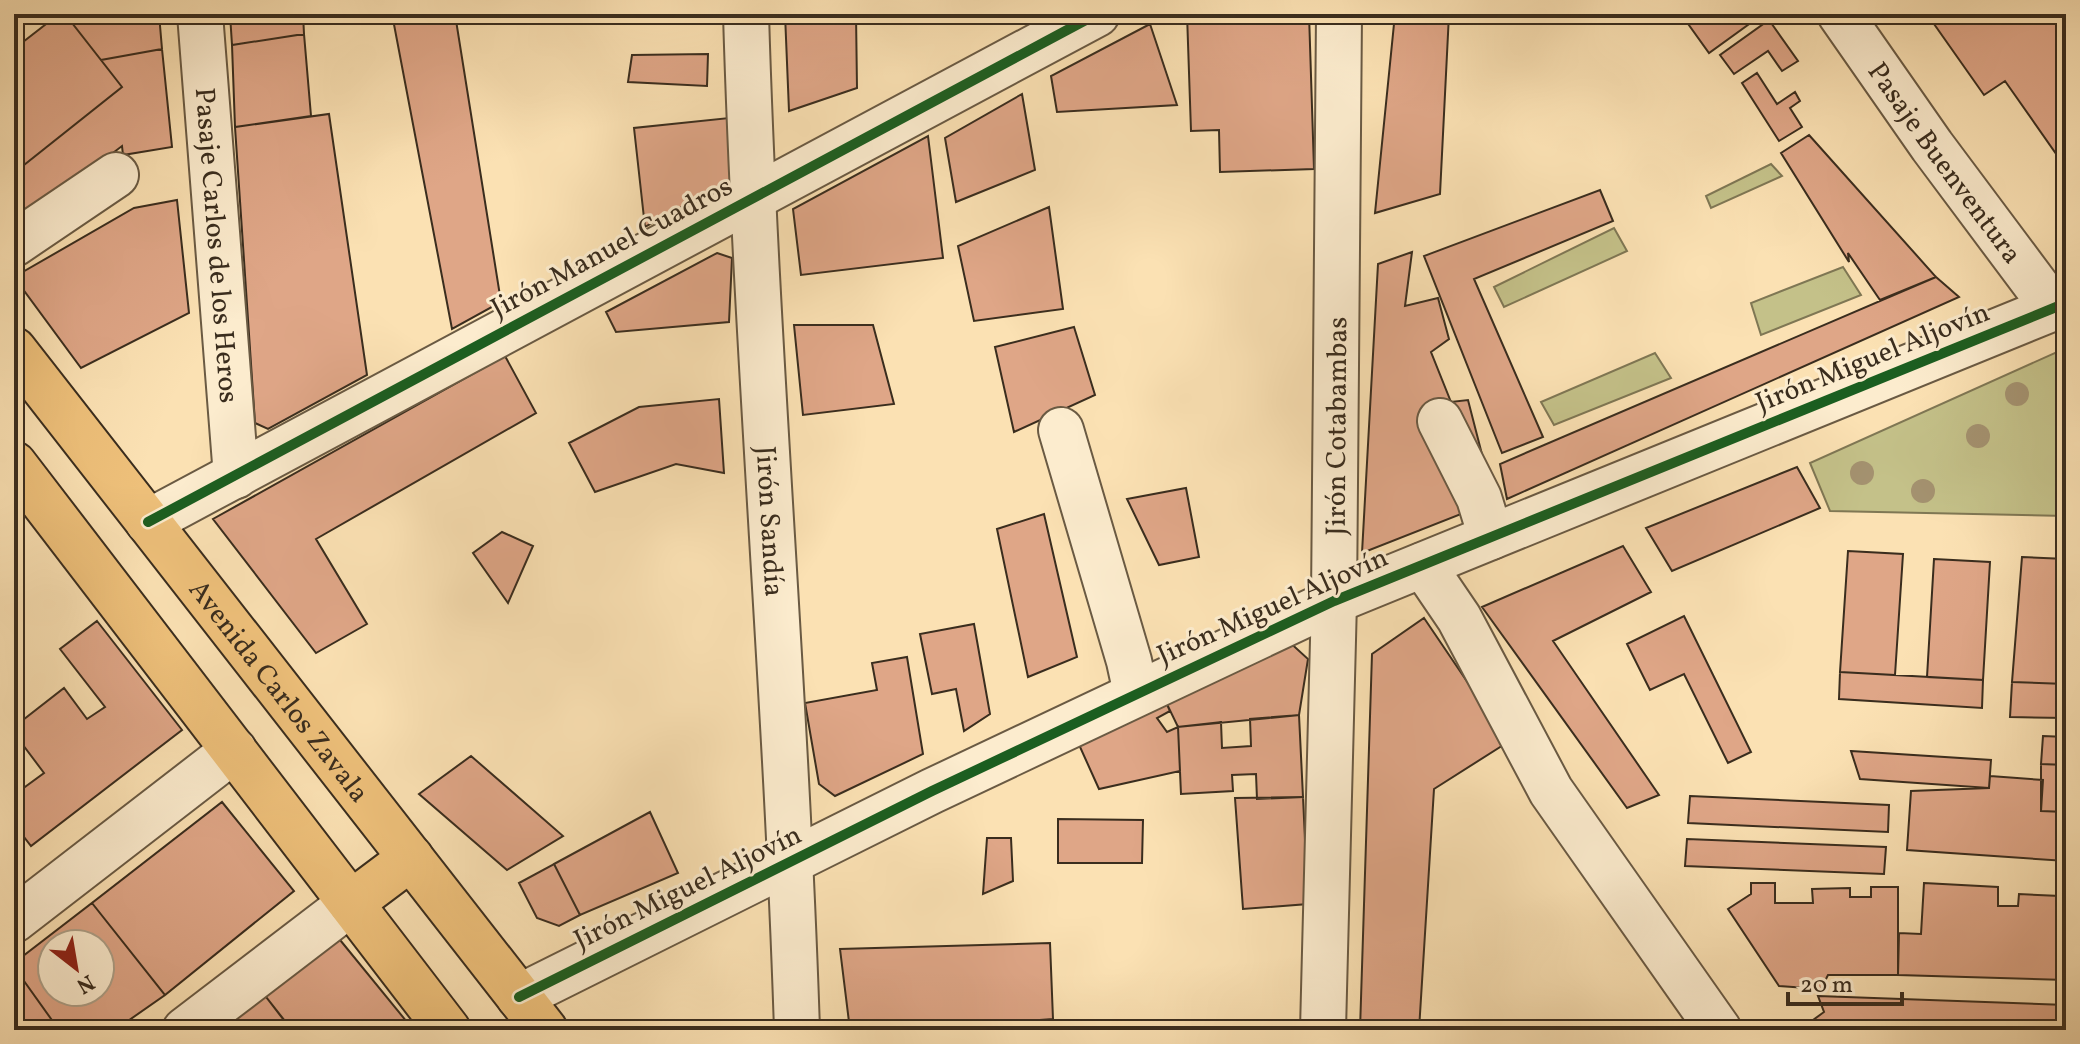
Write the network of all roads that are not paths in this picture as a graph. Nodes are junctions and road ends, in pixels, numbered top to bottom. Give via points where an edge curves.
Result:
1 (200, 14) edge
2 (746, 14) edge
3 (1339, 14) edge
4 (1840, 14) edge
5 (1075, 20) edge
6 (116, 175) dead end
7 (751, 197) junction
8 (14, 244) edge
9 (2060, 306) edge
10 (14, 350) edge
11 (1440, 421) dead end
12 (1061, 430) dead end
13 (82, 437) junction
14 (236, 476) junction
15 (18, 477) edge
16 (148, 522) junction
17 (1491, 537) junction
18 (1423, 565) junction
19 (1334, 601) junction
20 (1136, 693) junction
21 (234, 750) junction
22 (411, 858) junction
23 (792, 860) junction
24 (351, 903) junction
25 (14, 920) edge
26 (532, 1013) edge
27 (440, 1027) edge
28 (185, 1030) edge
29 (797, 1030) edge
30 (1323, 1030) edge
31 (1719, 1030) edge

1 - 14 street, Pasaje Carlos de los Heros
2 - 7 street, Jirón Sandía
3 - 19 street, Jirón Cotabambas
4 - 9 street, Pasaje Buenventura via 1932,146
5 - 7 street, Jirón Manuel Cuadros
6 - 8 street
7 - 14 street, Jirón Manuel Cuadros
7 - 23 street, Jirón Sandía
9 - 17 street, Jirón Miguel Aljovín
10 - 13 main road, Avenida Carlos Zavala
11 - 17 street via 1479,498
12 - 20 street
13 - 15 main road
13 - 16 main road, Avenida Carlos Zavala
14 - 16 street, Jirón Manuel Cuadros
15 - 21 main road
16 - 22 main road, Avenida Carlos Zavala
17 - 18 street, Jirón Miguel Aljovín
18 - 19 street, Jirón Miguel Aljovín
18 - 31 street via 1459,618 1551,791
19 - 20 street, Jirón Miguel Aljovín
19 - 30 street, Jirón Cotabambas
20 - 23 street, Jirón Miguel Aljovín
21 - 24 main road
21 - 25 street
22 - 24 main road
22 - 26 main road, Avenida Carlos Zavala
23 - 26 street, Jirón Miguel Aljovín
23 - 29 street, Jirón Sandía
24 - 27 main road
24 - 28 street

